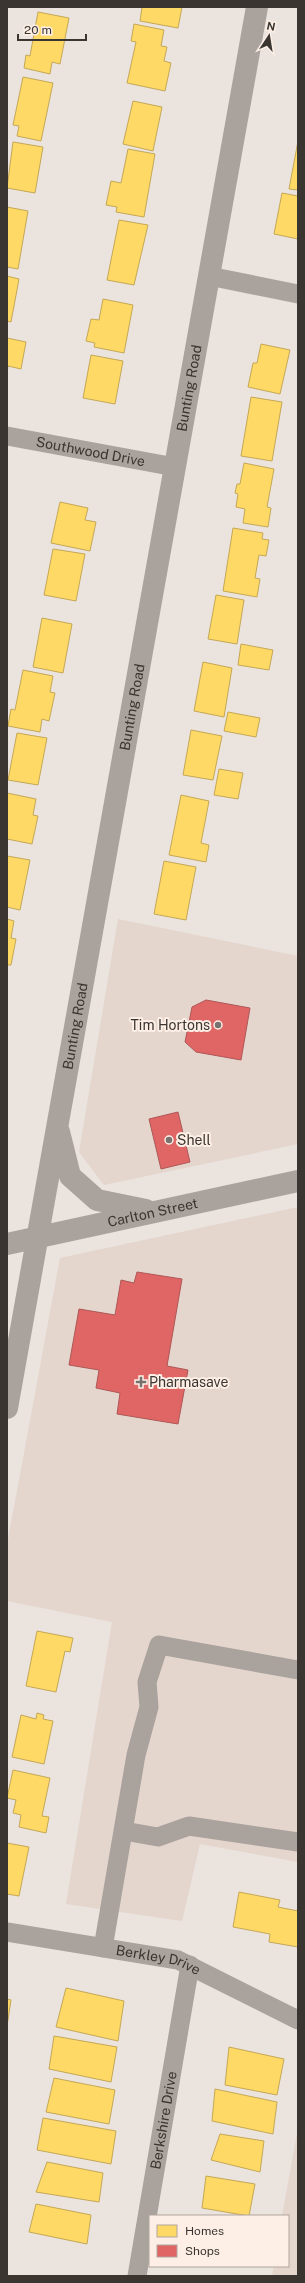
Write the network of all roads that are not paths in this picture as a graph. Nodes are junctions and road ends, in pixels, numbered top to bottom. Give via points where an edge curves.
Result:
1 (257, 7) edge
2 (209, 276) junction
3 (298, 294) edge
4 (7, 436) edge
5 (175, 466) junction
6 (58, 1125) junction
7 (298, 1181) edge
8 (155, 1211) junction
9 (38, 1237) junction
10 (7, 1244) edge
11 (7, 1345) edge
12 (12, 1378) junction
13 (7, 1408) edge
14 (298, 1670) edge
15 (124, 1832) junction
16 (298, 1842) edge
17 (7, 1932) edge
18 (103, 1948) junction
19 (190, 1965) junction
20 (298, 2020) edge
21 (137, 2276) edge

1 - 2 main road, Bunting Road
2 - 3 street
2 - 5 main road, Bunting Road
4 - 5 street, Southwood Drive
5 - 6 main road, Bunting Road
6 - 8 main road via 70,1176 97,1200
6 - 9 main road, Bunting Road
7 - 8 main road, Carlton Street
8 - 9 main road, Carlton Street
9 - 10 main road, Carlton Street
9 - 12 main road, Bunting Road
11 - 12 main road
12 - 13 main road, Bunting Road
14 - 15 street via 159,1645 147,1682 149,1707 136,1755
15 - 16 street via 158,1837 189,1826
15 - 18 street
17 - 18 street, Berkley Drive
18 - 19 street, Berkley Drive via 178,1960
19 - 20 street, Berkley Drive
19 - 21 street, Berkshire Drive

